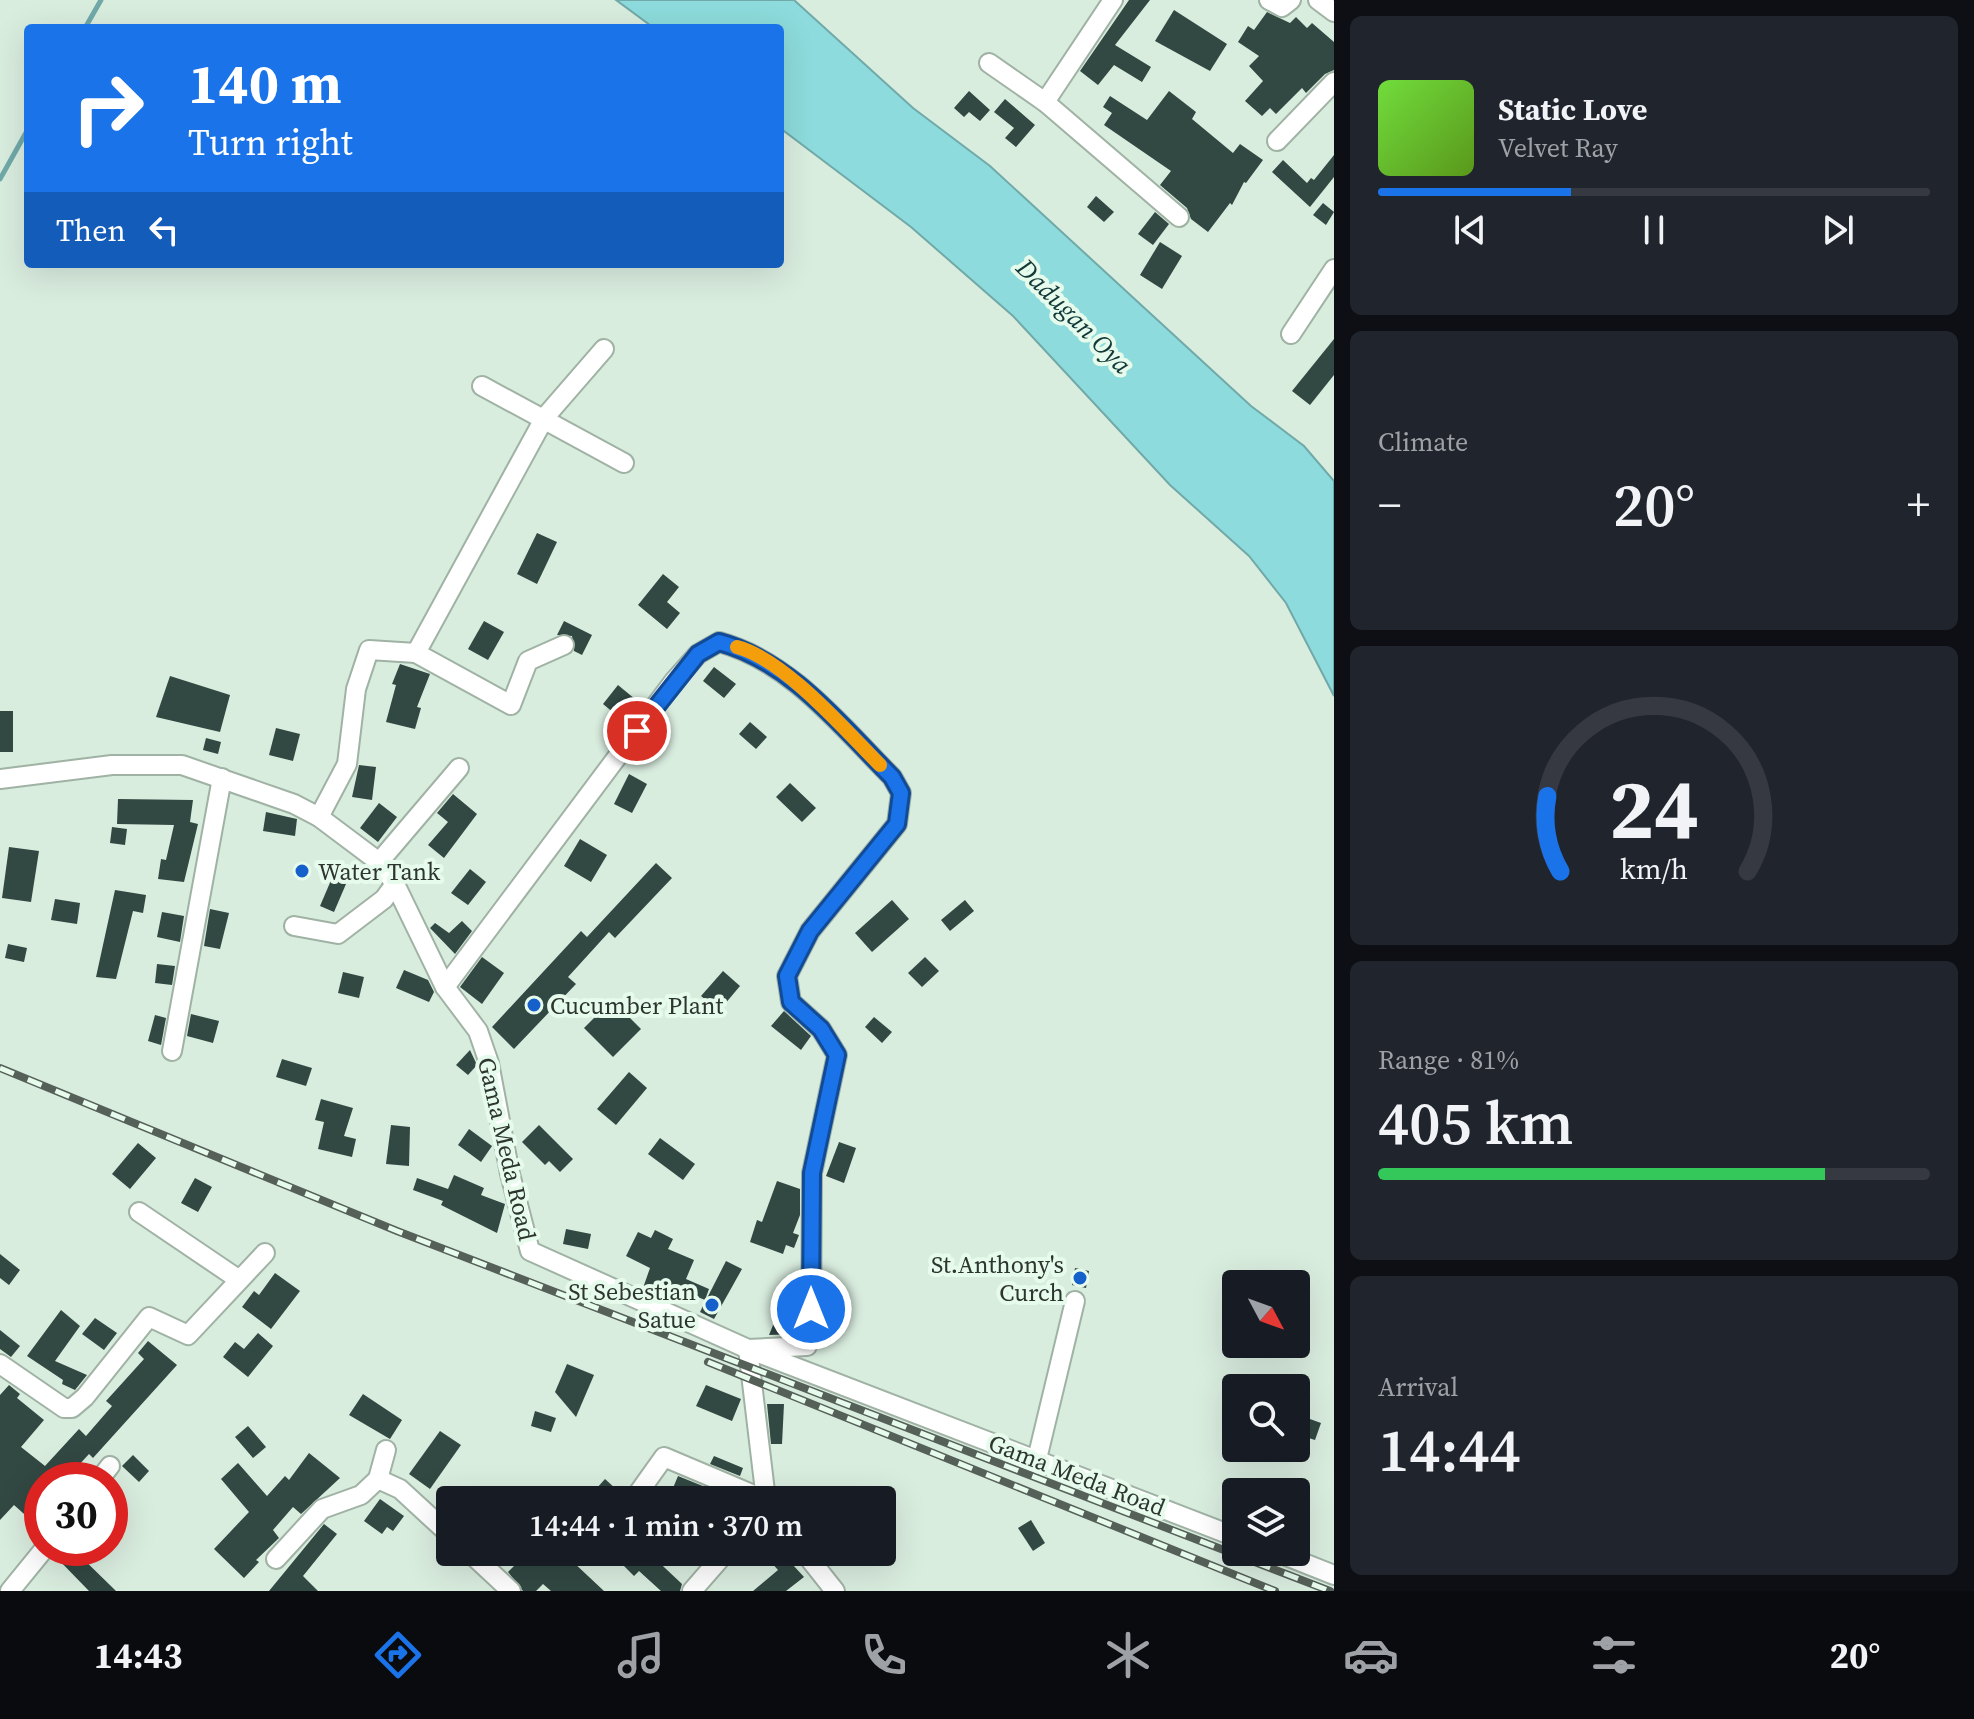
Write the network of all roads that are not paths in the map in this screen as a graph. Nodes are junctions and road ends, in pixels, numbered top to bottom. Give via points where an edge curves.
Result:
1 (1113, 0) edge
2 (1269, 0) edge
3 (1291, 0) edge
4 (1318, 0) edge
5 (1334, 12) edge
6 (989, 63) dead end
7 (1334, 82) edge
8 (1045, 102) junction
9 (1277, 141) dead end
10 (1179, 217) dead end
11 (1334, 269) edge
12 (1291, 334) dead end
13 (604, 349) dead end
14 (482, 386) dead end
15 (544, 419) junction
16 (624, 463) dead end
17 (564, 645) dead end
18 (416, 653) junction
19 (459, 768) dead end
20 (222, 778) junction
21 (0, 779) edge
22 (319, 817) junction
23 (379, 862) junction
24 (395, 884) junction
25 (294, 926) dead end
26 (445, 987) junction
27 (172, 1051) dead end
28 (139, 1212) dead end
29 (265, 1253) dead end
30 (238, 1279) junction
31 (1075, 1301) dead end
32 (748, 1349) junction
33 (0, 1364) edge
34 (386, 1450) dead end
35 (1037, 1459) junction
36 (378, 1479) junction
37 (643, 1486) edge
38 (733, 1486) edge
39 (764, 1486) edge
40 (436, 1522) edge
41 (1222, 1532) edge
42 (276, 1559) dead end
43 (1310, 1565) edge
44 (30, 1566) edge
45 (484, 1566) edge
46 (714, 1566) edge
47 (815, 1566) edge
48 (1334, 1575) edge
49 (10, 1591) edge
50 (511, 1591) edge
51 (692, 1591) edge
52 (835, 1591) edge

1 - 8 street
2 - 3 street via 1282,7
4 - 5 street
6 - 8 street
7 - 9 street
8 - 10 street
11 - 12 street
13 - 15 street
14 - 15 street
15 - 16 street
15 - 18 street
17 - 18 street via 528,661 511,705
18 - 22 street via 369,650 356,689 347,764
19 - 23 street
20 - 21 street, Gama Meda Road via 182,765 112,765
20 - 22 street, Gama Meda Road
20 - 27 street
22 - 23 street, Gama Meda Road
23 - 24 street, Gama Meda Road
24 - 25 street via 384,899 338,934
24 - 26 street, Gama Meda Road
26 - 32 street, Gama Meda Road via 478,1031 489,1063 530,1251
26 - 32 street via 674,681 698,654 719,642 750,650 803,688 892,777 901,793 897,824 810,931 787,976 791,1002 821,1029 837,1055 812,1173 811,1336 807,1346
28 - 30 street
29 - 30 street
30 - 33 street via 188,1335 149,1317 72,1408 64,1408
31 - 35 street
32 - 35 street, Gama Meda Road
32 - 39 street
34 - 36 street
35 - 41 street, Gama Meda Road
36 - 40 street via 400,1489
36 - 42 street via 361,1495 322,1509
37 - 38 street via 664,1457
43 - 48 street
44 - 49 street
45 - 50 street
46 - 51 street
47 - 52 street

